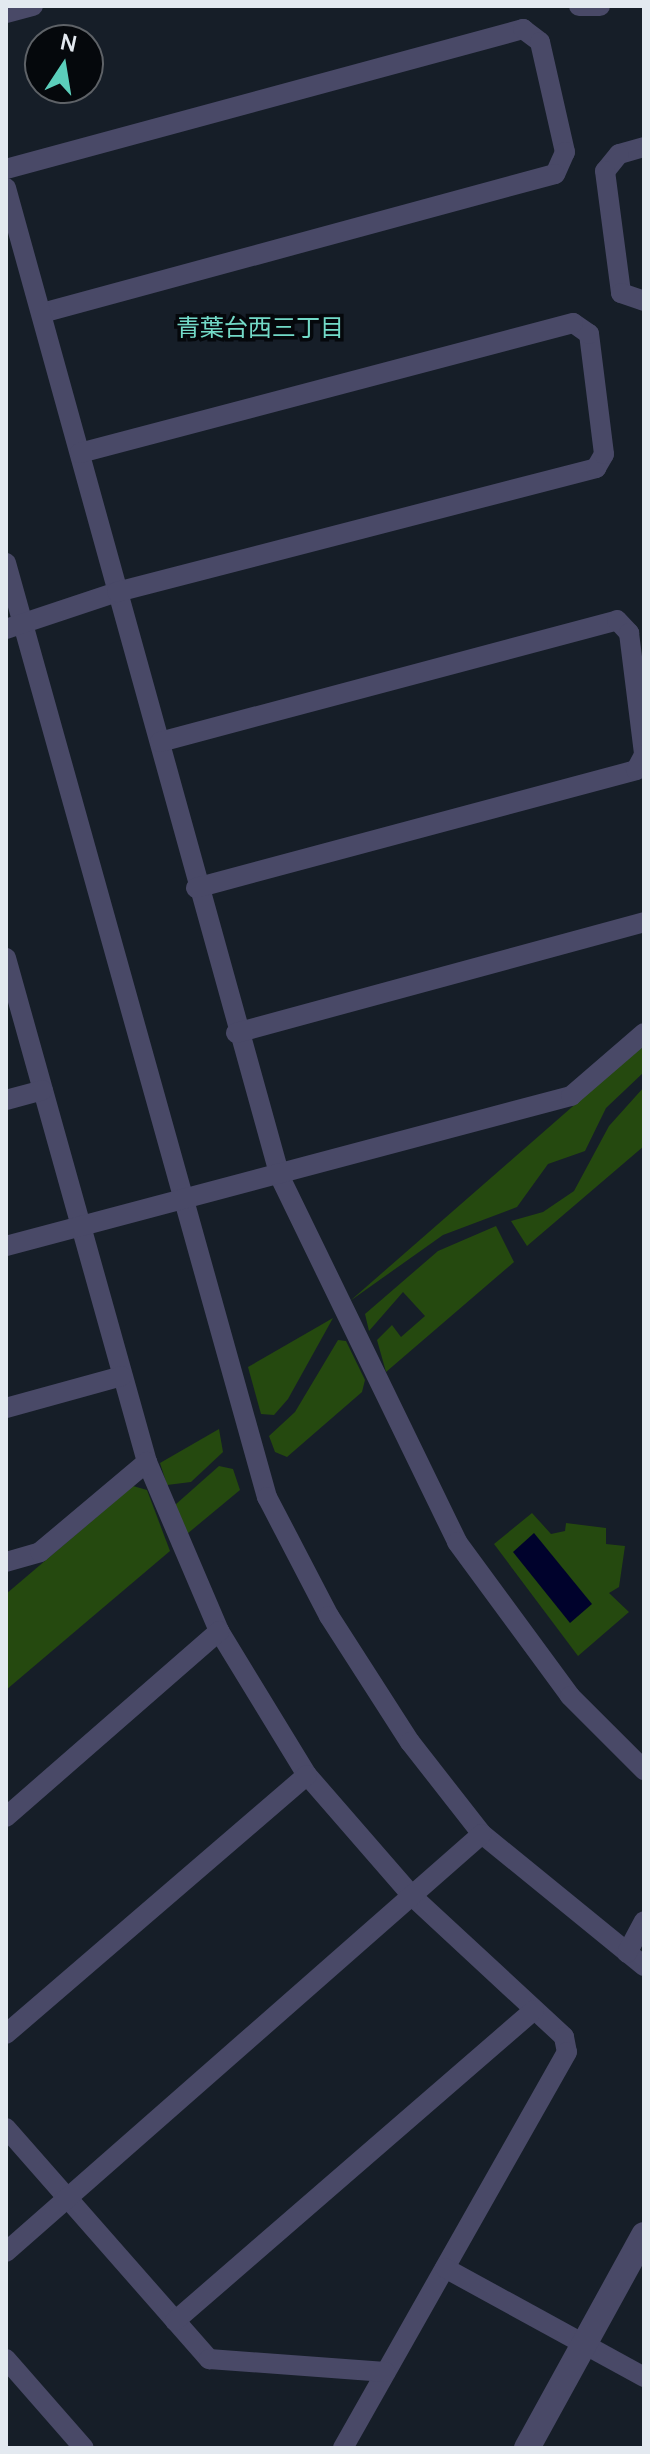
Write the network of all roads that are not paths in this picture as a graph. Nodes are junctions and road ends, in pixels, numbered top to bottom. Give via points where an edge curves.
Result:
1 (33, 6) edge
2 (579, 6) edge
3 (600, 6) edge
4 (6, 13) edge
5 (644, 147) edge
6 (6, 169) edge
7 (6, 188) edge
8 (644, 301) edge
9 (42, 313) junction
10 (80, 453) junction
11 (6, 563) edge
12 (117, 592) junction
13 (14, 626) edge
14 (160, 742) junction
15 (644, 754) edge
16 (196, 888) junction
17 (644, 922) edge
18 (6, 958) edge
19 (236, 1033) junction
20 (644, 1033) edge
21 (43, 1090) junction
22 (6, 1100) edge
23 (280, 1177) junction
24 (181, 1201) junction
25 (80, 1226) junction
26 (6, 1246) edge
27 (122, 1376) junction
28 (6, 1408) edge
29 (147, 1462) junction
30 (6, 1562) edge
31 (219, 1631) junction
32 (644, 1770) edge
33 (307, 1775) junction
34 (6, 1817) edge
35 (482, 1834) junction
36 (412, 1896) junction
37 (644, 1921) edge
38 (627, 1953) junction
39 (644, 1966) edge
40 (534, 2010) junction
41 (6, 2034) edge
42 (6, 2128) edge
43 (67, 2198) junction
44 (644, 2235) edge
45 (6, 2252) edge
46 (445, 2268) junction
47 (175, 2321) junction
48 (585, 2344) junction
49 (6, 2359) edge
50 (386, 2372) junction
51 (644, 2377) edge
52 (84, 2448) edge
53 (343, 2448) edge
54 (527, 2448) edge

1 - 4 street
2 - 3 street
5 - 8 street via 619,154 605,171 621,293
6 - 9 street via 523,29 540,42 565,152 555,174
7 - 9 street
9 - 10 street
10 - 12 street
10 - 12 street via 573,323 589,334 604,454 596,468
11 - 13 street
12 - 13 street
12 - 14 street
13 - 24 street
14 - 15 street via 617,620 629,633
14 - 16 street
15 - 16 street via 636,770
16 - 19 street
17 - 19 street
18 - 21 street
19 - 23 street
20 - 23 street via 571,1096
21 - 22 street
21 - 25 street
23 - 24 street
23 - 32 street via 457,1542 562,1686
24 - 25 street
24 - 35 street via 267,1497 337,1629 410,1742
25 - 26 street
25 - 27 street
27 - 28 street
27 - 29 street
29 - 30 street via 40,1552
29 - 31 street
31 - 33 street
31 - 34 street
33 - 36 street
33 - 41 street
35 - 36 street
35 - 38 street
36 - 40 street
36 - 43 street
37 - 38 street
38 - 39 street
40 - 46 street via 564,2037 567,2052
40 - 47 street
42 - 43 street
43 - 45 street
43 - 47 street
44 - 48 street
46 - 48 street
46 - 50 street
47 - 50 street via 209,2359
48 - 51 street
48 - 54 street
49 - 52 street
50 - 53 street

